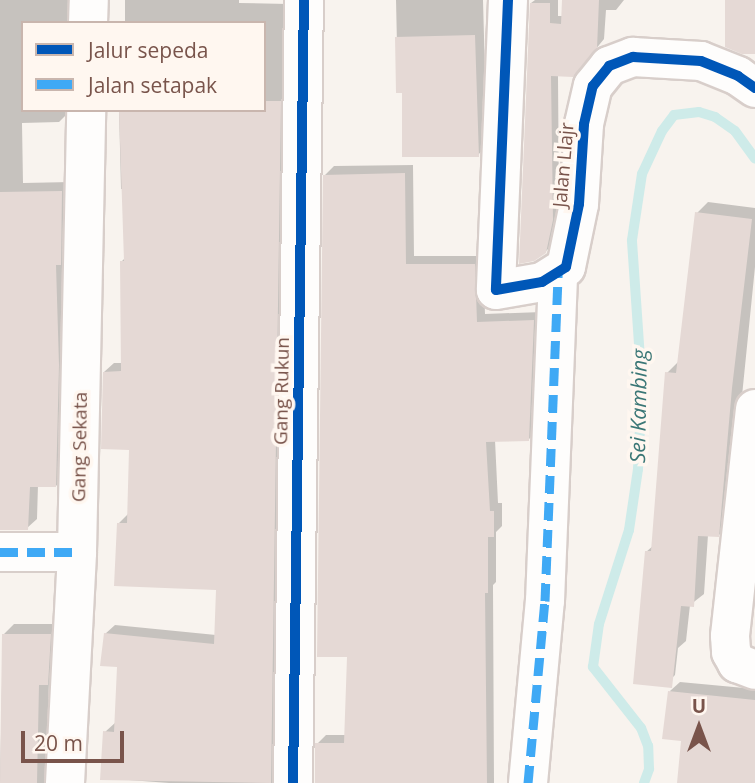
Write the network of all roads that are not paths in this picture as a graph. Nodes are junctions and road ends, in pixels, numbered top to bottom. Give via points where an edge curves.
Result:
1 (89, 0) edge
2 (304, 0) edge
3 (508, 0) edge
4 (88, 21) edge
5 (755, 88) edge
6 (86, 112) edge
7 (558, 274) junction
8 (755, 408) edge
9 (0, 552) edge
10 (78, 552) junction
11 (755, 670) edge
12 (65, 783) edge
13 (293, 783) edge
14 (528, 783) edge

1 - 4 street
2 - 13 street, Gang Rukun
3 - 7 street via 496,290 542,282
5 - 7 street, Jalan Llajr via 701,61 633,57 609,66 593,86 584,124 579,204 569,260
6 - 10 street, Gang Sekata
7 - 14 street via 545,601
8 - 11 street via 730,636 737,663
9 - 10 street
10 - 12 street, Gang Sekata

